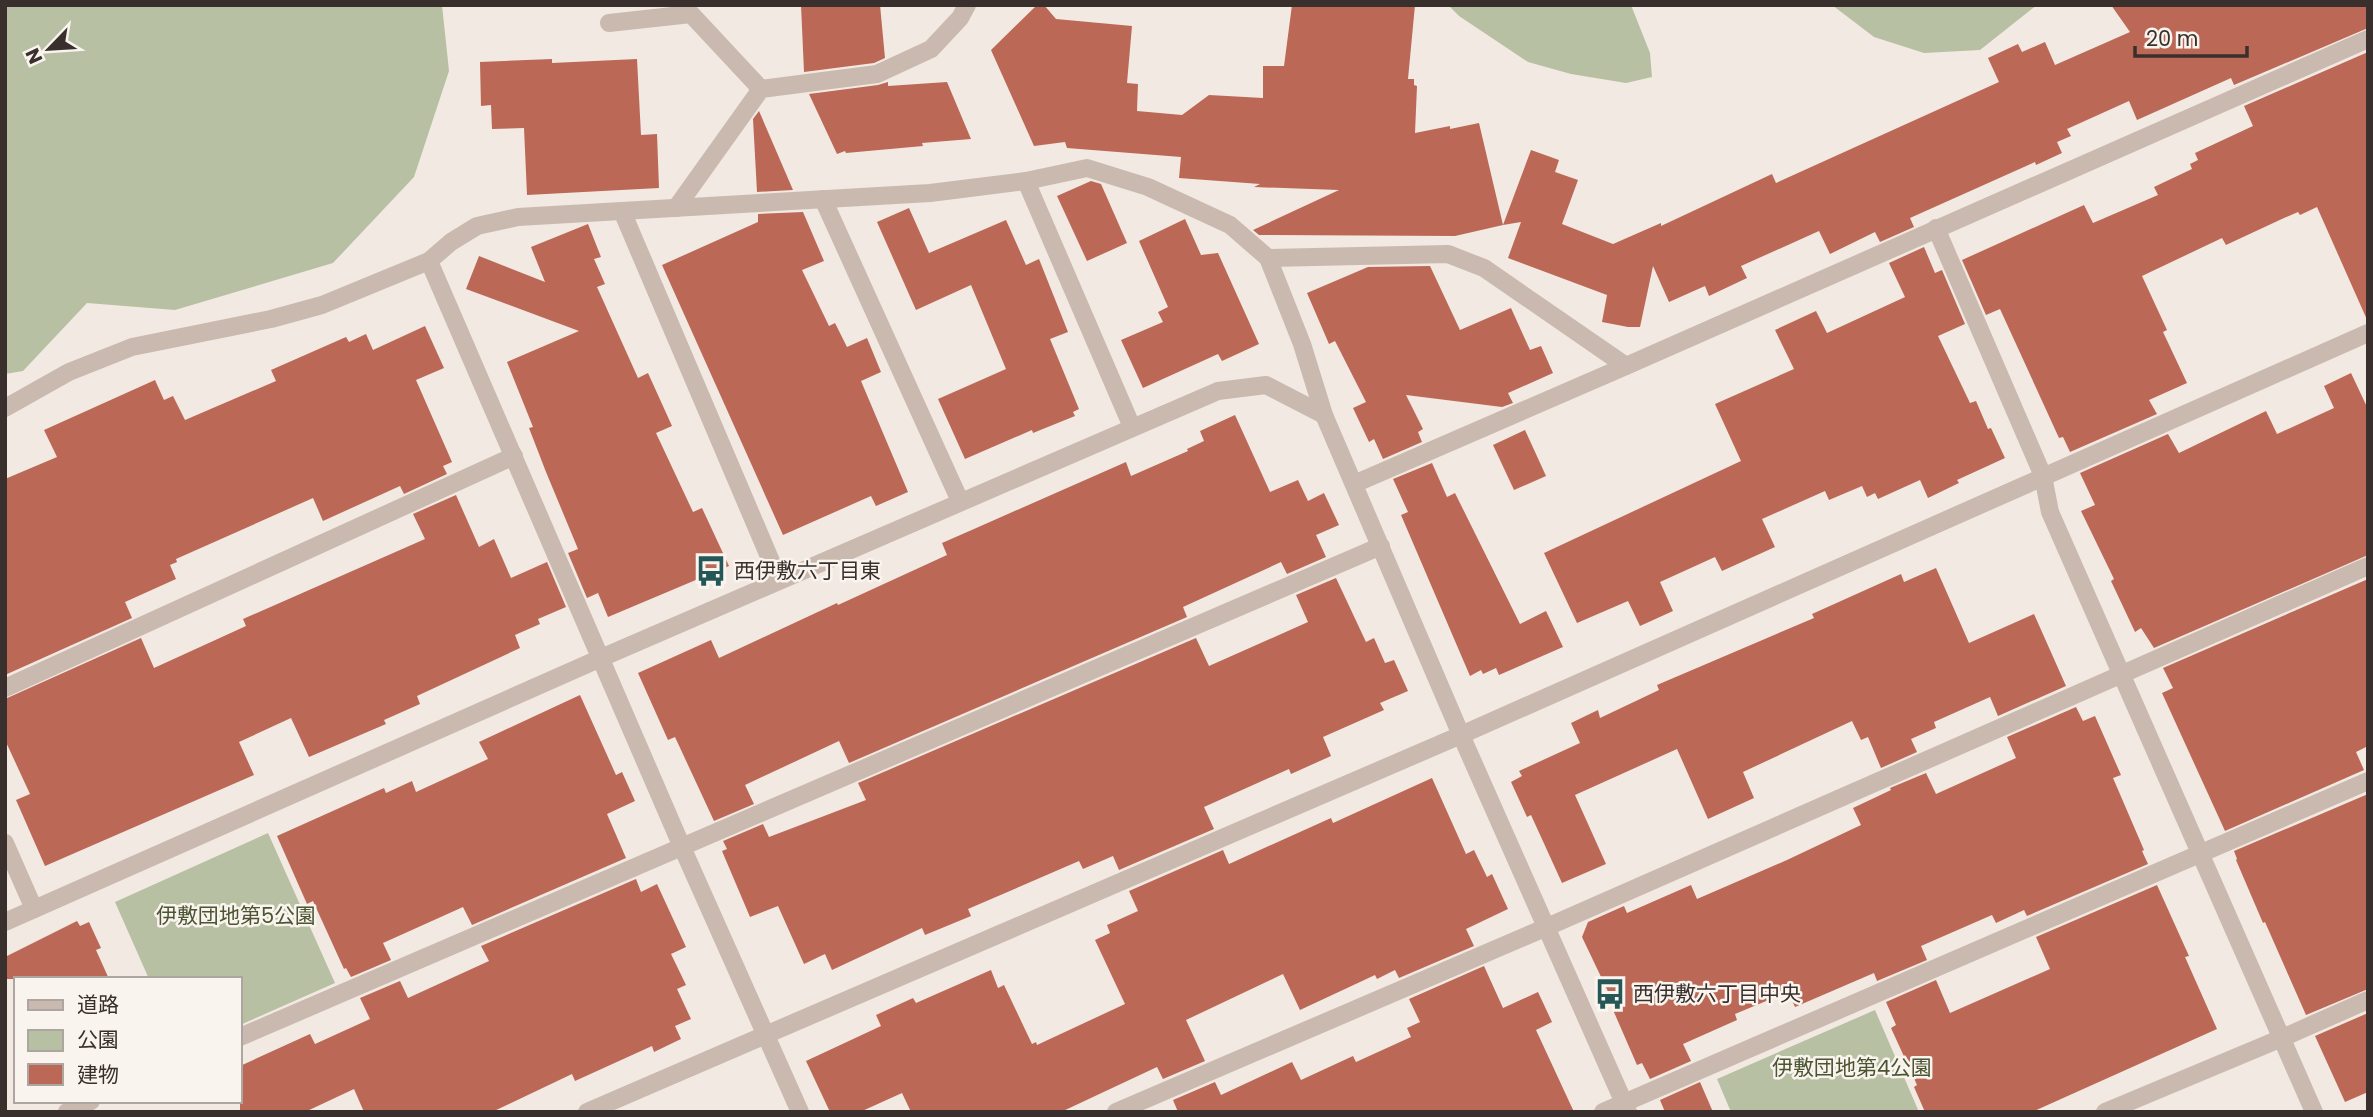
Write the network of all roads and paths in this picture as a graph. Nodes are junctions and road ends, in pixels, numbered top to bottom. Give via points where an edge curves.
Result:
1 (967, 5) edge
2 (610, 23) dead end
3 (2368, 39) edge
4 (761, 89) junction
5 (1026, 181) junction
6 (823, 200) junction
7 (676, 208) junction
8 (622, 211) junction
9 (1936, 229) junction
10 (1268, 258) junction
11 (429, 261) junction
12 (2368, 333) edge
13 (1626, 366) junction
14 (5, 408) edge
15 (1324, 415) junction
16 (1132, 427) junction
17 (513, 456) junction
18 (2043, 476) junction
19 (1354, 484) junction
20 (960, 501) junction
21 (1381, 546) junction
22 (2368, 566) edge
23 (779, 580) junction
24 (601, 658) junction
25 (2121, 673) junction
26 (5, 688) edge
27 (1461, 735) junction
28 (2368, 781) edge
29 (5, 843) edge
30 (682, 847) junction
31 (2201, 852) junction
32 (34, 909) junction
33 (5, 922) edge
34 (1547, 927) junction
35 (2368, 1000) edge
36 (766, 1034) junction
37 (242, 1036) edge
38 (2281, 1038) junction
39 (87, 1103) edge
40 (1626, 1107) edge
41 (67, 1112) edge
42 (587, 1112) edge
43 (800, 1112) edge
44 (1116, 1112) edge
45 (1603, 1112) edge
46 (2105, 1112) edge
47 (2314, 1112) edge

1 - 4 street via 931,49 877,74
2 - 4 street via 691,14
3 - 9 street
4 - 7 street
5 - 6 street
5 - 10 street via 1087,168 1148,187 1230,225
5 - 16 street
6 - 7 street
6 - 20 street
7 - 8 street
8 - 11 street via 518,217 477,226
8 - 23 street
9 - 13 street
9 - 18 street
10 - 13 street via 1448,254 1484,268
10 - 15 street
11 - 14 street via 322,305 132,347 69,372
11 - 17 street
12 - 18 street
13 - 19 street
15 - 16 street via 1266,385 1218,391
15 - 19 street
16 - 20 street
17 - 24 street
17 - 26 street
18 - 25 street via 2050,512
18 - 27 street
19 - 21 street
20 - 23 street
21 - 27 street
21 - 30 street
22 - 25 street
23 - 24 street
24 - 30 street
24 - 32 street
25 - 31 street
25 - 34 street
27 - 34 street
27 - 36 street
28 - 31 street
29 - 32 street
30 - 36 street
30 - 37 street
31 - 38 street
31 - 40 street
32 - 33 street
34 - 40 street
34 - 44 street
35 - 38 street
36 - 42 street
36 - 43 street
38 - 46 street
38 - 47 street
39 - 41 street
40 - 45 street

